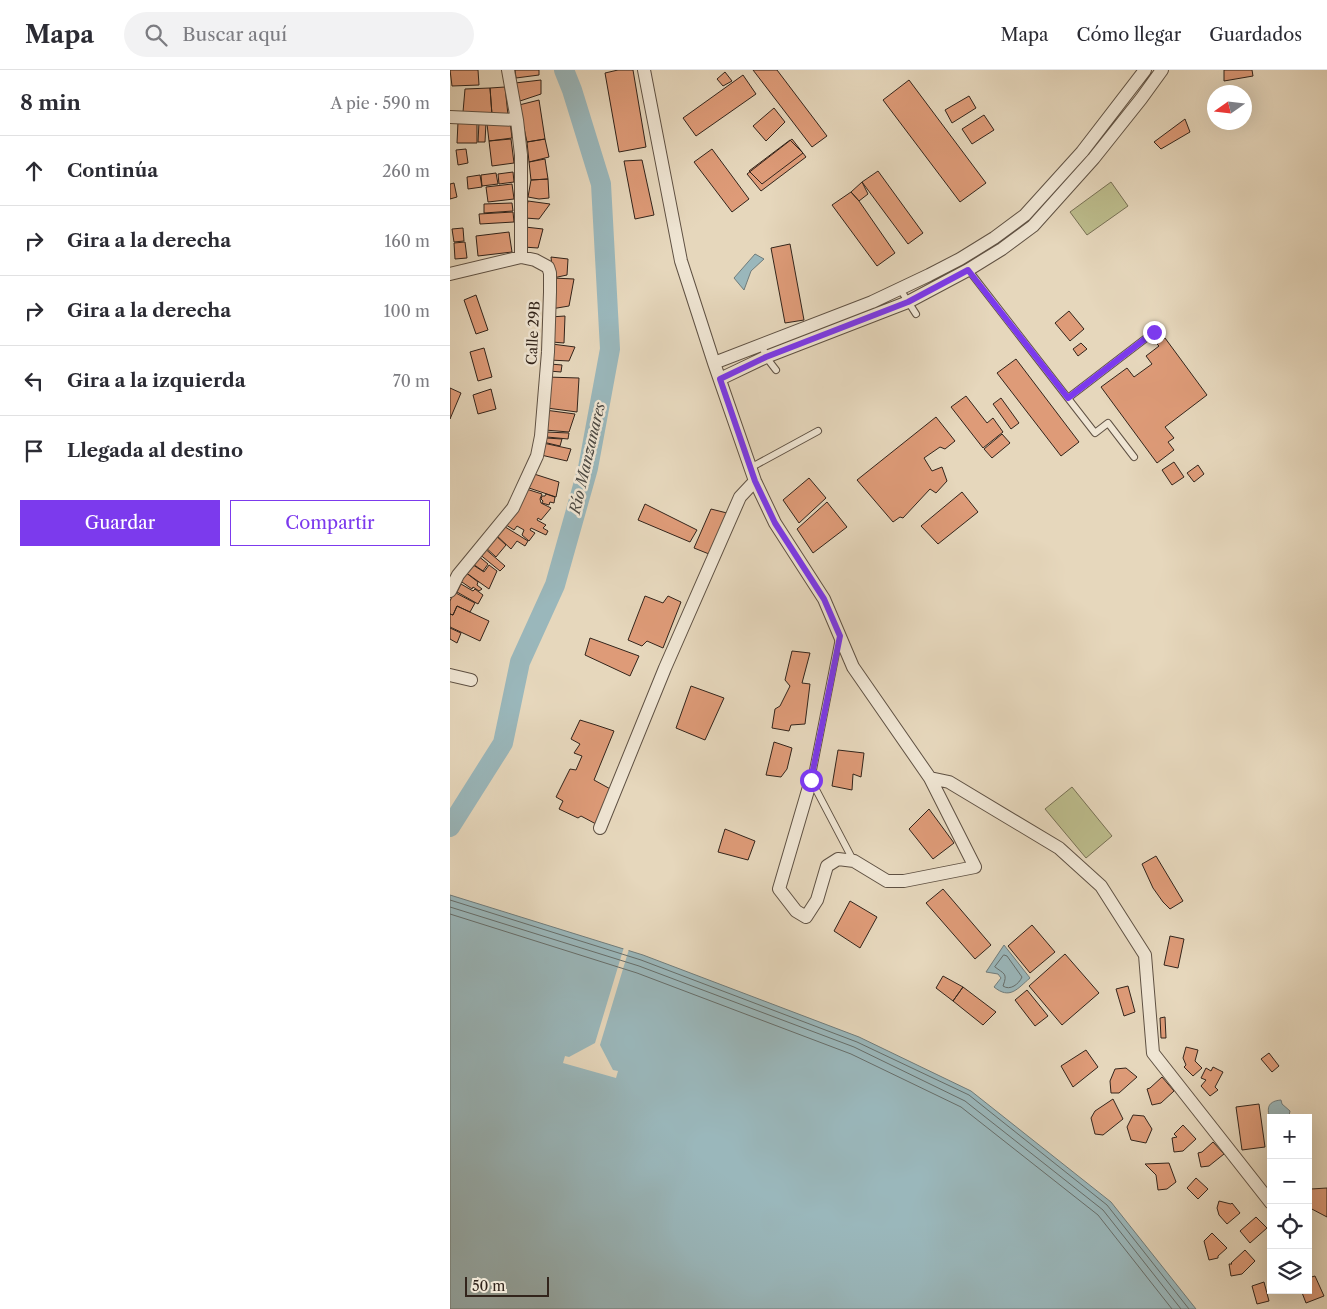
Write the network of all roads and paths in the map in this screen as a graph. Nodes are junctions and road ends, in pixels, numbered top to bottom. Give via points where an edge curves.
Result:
1 (508, 70) edge
2 (644, 70) edge
3 (1145, 70) edge
4 (1162, 70) edge
5 (450, 117) edge
6 (516, 120) junction
7 (994, 238) junction
8 (1002, 249) junction
9 (521, 257) junction
10 (960, 259) junction
11 (968, 270) junction
12 (450, 274) edge
13 (900, 289) junction
14 (908, 302) junction
15 (916, 314) dead end
16 (1154, 332) dead end
17 (764, 351) junction
18 (714, 363) junction
19 (776, 370) dead end
20 (720, 379) junction
21 (1068, 398) junction
22 (818, 431) dead end
23 (1134, 457) dead end
24 (750, 468) junction
25 (755, 481) junction
26 (454, 574) edge
27 (450, 591) edge
28 (840, 636) junction
29 (450, 675) edge
30 (471, 680) dead end
31 (930, 778) junction
32 (811, 780) junction
33 (600, 828) dead end
34 (854, 861) junction
35 (1267, 1198) edge

1 - 6 street
2 - 18 street via 681,261
3 - 7 street via 1075,159 1025,215
4 - 8 street via 1094,158 1033,226
5 - 6 street
6 - 9 street via 521,155
7 - 8 street
7 - 10 street
8 - 11 street
9 - 12 street
9 - 26 street, Calle 29B via 542,263 550,273 548,344 537,456 513,508
10 - 11 lane
10 - 13 street
11 - 14 street
11 - 21 lane
13 - 14 lane
13 - 17 street
14 - 15 lane
14 - 17 street
16 - 21 lane
17 - 18 street
17 - 19 lane
17 - 20 street
18 - 20 street
20 - 24 street
21 - 23 lane via 1094,433 1108,423
22 - 24 lane
24 - 25 street
25 - 28 street via 775,523 824,599
25 - 33 street via 740,497
26 - 27 street, Calle 29B
28 - 31 street via 853,667
28 - 32 lane
29 - 30 street
31 - 34 street via 975,867 904,881 887,881
31 - 35 street via 949,782 1059,848 1101,886 1145,955 1153,1053
32 - 34 lane
32 - 34 street via 779,889 796,911 806,918 817,900 828,866 838,859

